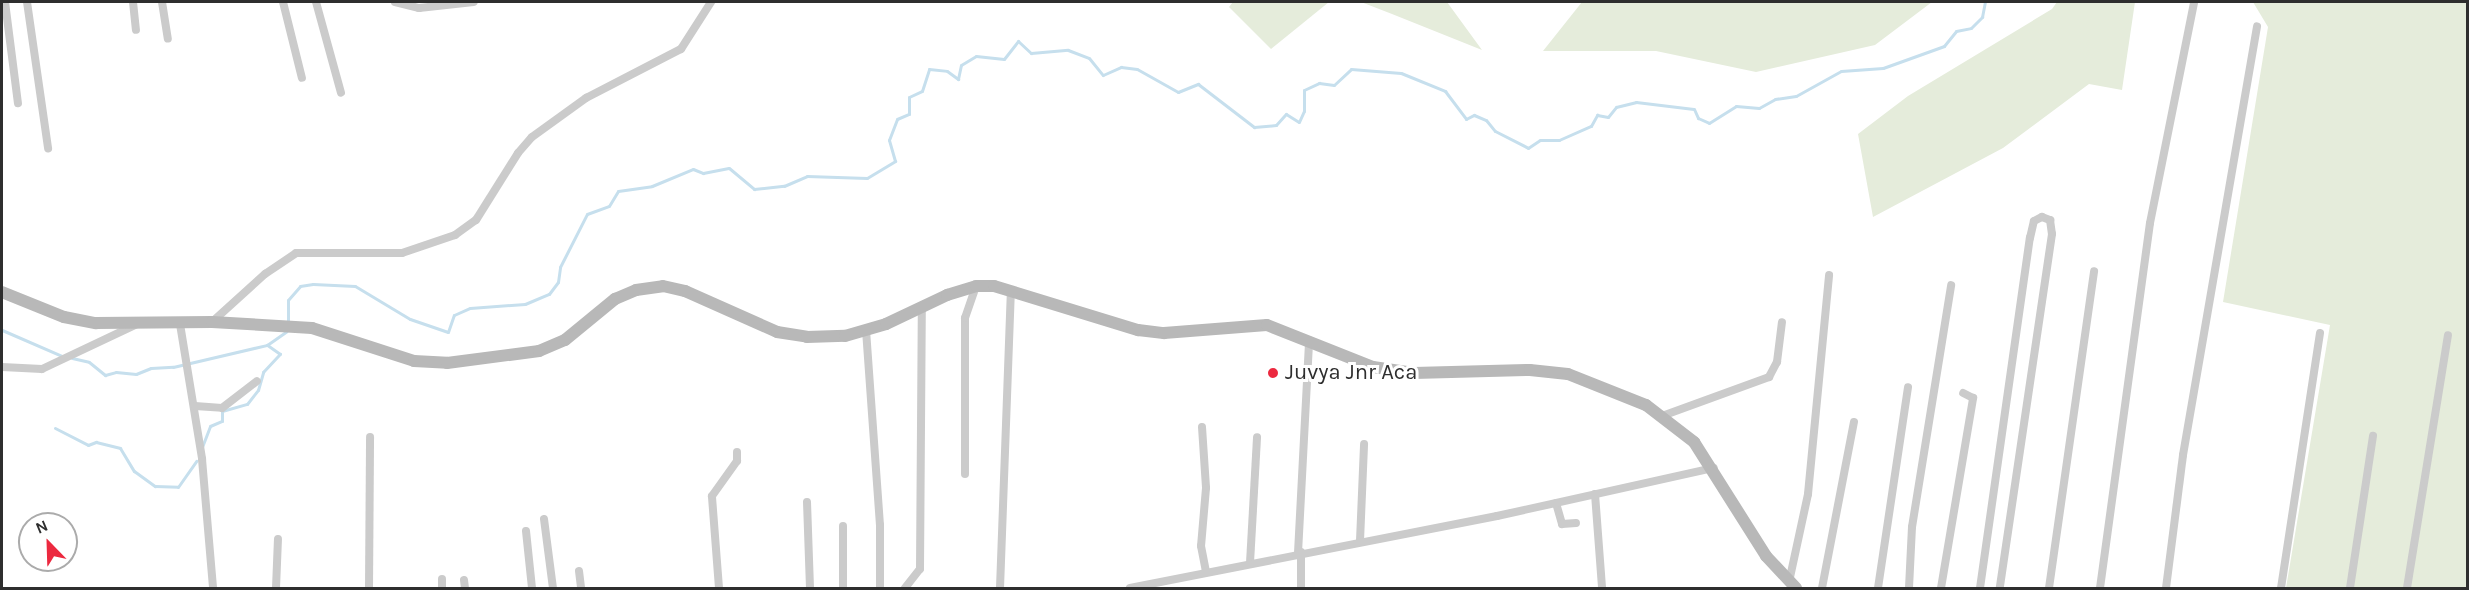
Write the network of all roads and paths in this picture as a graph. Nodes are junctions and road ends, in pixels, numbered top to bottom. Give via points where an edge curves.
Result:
1 (5, 2) edge
2 (27, 2) edge
3 (133, 2) edge
4 (162, 2) edge
5 (283, 2) edge
6 (316, 2) edge
7 (395, 2) edge
8 (474, 2) edge
9 (711, 2) edge
10 (2194, 2) edge
11 (443, 4) edge
12 (2257, 26) dead end
13 (136, 30) dead end
14 (168, 39) dead end
15 (302, 78) dead end
16 (340, 93) dead end
17 (18, 103) dead end
18 (48, 148) dead end
19 (2094, 272) dead end
20 (1828, 275) dead end
21 (1952, 285) dead end
22 (976, 286) junction
23 (1011, 290) junction
24 (2, 292) edge
25 (922, 307) junction
26 (212, 322) junction
27 (1782, 322) dead end
28 (137, 324) junction
29 (180, 324) junction
30 (866, 330) junction
31 (2320, 333) dead end
32 (2448, 335) dead end
33 (1309, 340) junction
34 (2, 367) edge
35 (257, 381) dead end
36 (1908, 387) dead end
37 (1963, 393) dead end
38 (195, 406) junction
39 (1662, 416) junction
40 (1854, 422) dead end
41 (1202, 427) dead end
42 (2373, 436) dead end
43 (370, 437) dead end
44 (1257, 437) dead end
45 (1364, 444) dead end
46 (737, 452) dead end
47 (1714, 468) junction
48 (964, 474) dead end
49 (1595, 494) junction
50 (807, 502) dead end
51 (1556, 503) junction
52 (544, 519) dead end
53 (1576, 523) dead end
54 (843, 526) dead end
55 (526, 531) dead end
56 (278, 538) dead end
57 (1360, 541) junction
58 (1300, 553) junction
59 (1250, 563) junction
60 (579, 571) dead end
61 (1206, 572) junction
62 (442, 579) dead end
63 (1792, 585) edge
64 (1146, 587) edge
65 (213, 588) edge
66 (276, 588) edge
67 (369, 588) edge
68 (442, 588) edge
69 (532, 588) edge
70 (553, 588) edge
71 (581, 588) edge
72 (719, 588) edge
73 (810, 588) edge
74 (843, 588) edge
75 (880, 588) edge
76 (905, 588) edge
77 (1000, 588) edge
78 (1130, 588) edge
79 (1301, 588) edge
80 (1602, 588) edge
81 (1822, 588) edge
82 (1878, 588) edge
83 (1909, 588) edge
84 (1941, 588) edge
85 (1980, 588) edge
86 (2000, 588) edge
87 (2049, 588) edge
88 (2100, 588) edge
89 (2166, 588) edge
90 (2280, 588) edge
91 (2350, 588) edge
92 (2407, 588) edge

1 - 17 street
2 - 18 street
3 - 13 street
4 - 14 street
5 - 15 street
6 - 16 street
7 - 11 street via 420,8
8 - 11 street
9 - 26 street via 681,49 586,98 532,137 476,220 455,235 402,253 296,253 258,280
10 - 88 street via 2150,223
12 - 89 street via 2183,455
19 - 87 street
20 - 63 street via 1808,494
21 - 83 street via 1912,527
22 - 23 main road
22 - 25 main road
22 - 48 street via 965,318
23 - 33 main road via 1138,330 1164,333 1267,325
23 - 77 street
24 - 28 main road via 64,317
25 - 30 main road
25 - 76 street via 920,569
26 - 29 main road
26 - 30 main road via 288,326 343,335 414,361 489,359 539,351 565,340 615,299 636,290 663,286 685,291 777,332 807,337 845,336
27 - 39 street via 1777,362 1769,377
28 - 29 main road
28 - 34 street via 61,361 26,371
29 - 38 street
30 - 75 street via 880,525
31 - 90 street
32 - 92 street
33 - 39 main road via 1373,367 1414,373 1530,370 1568,374 1602,385
33 - 58 street
35 - 38 street via 222,408
36 - 82 street
37 - 84 street via 1973,398
38 - 65 street
39 - 47 main road via 1694,442
40 - 81 street
41 - 61 street via 1206,488 1201,546
42 - 91 street
43 - 67 street
44 - 59 street
45 - 57 street
46 - 72 street via 736,461 712,496
47 - 49 street
47 - 63 main road via 1766,556
49 - 51 street
49 - 80 street
50 - 73 street
51 - 53 street via 1562,524
51 - 57 street
52 - 70 street
54 - 74 street
55 - 69 street
56 - 66 street
57 - 58 street
58 - 59 street
58 - 79 street
59 - 61 street
60 - 71 street
61 - 64 street
62 - 68 street
64 - 78 street
85 - 86 street via 2030,238 2034,221 2042,217 2050,220 2052,234

